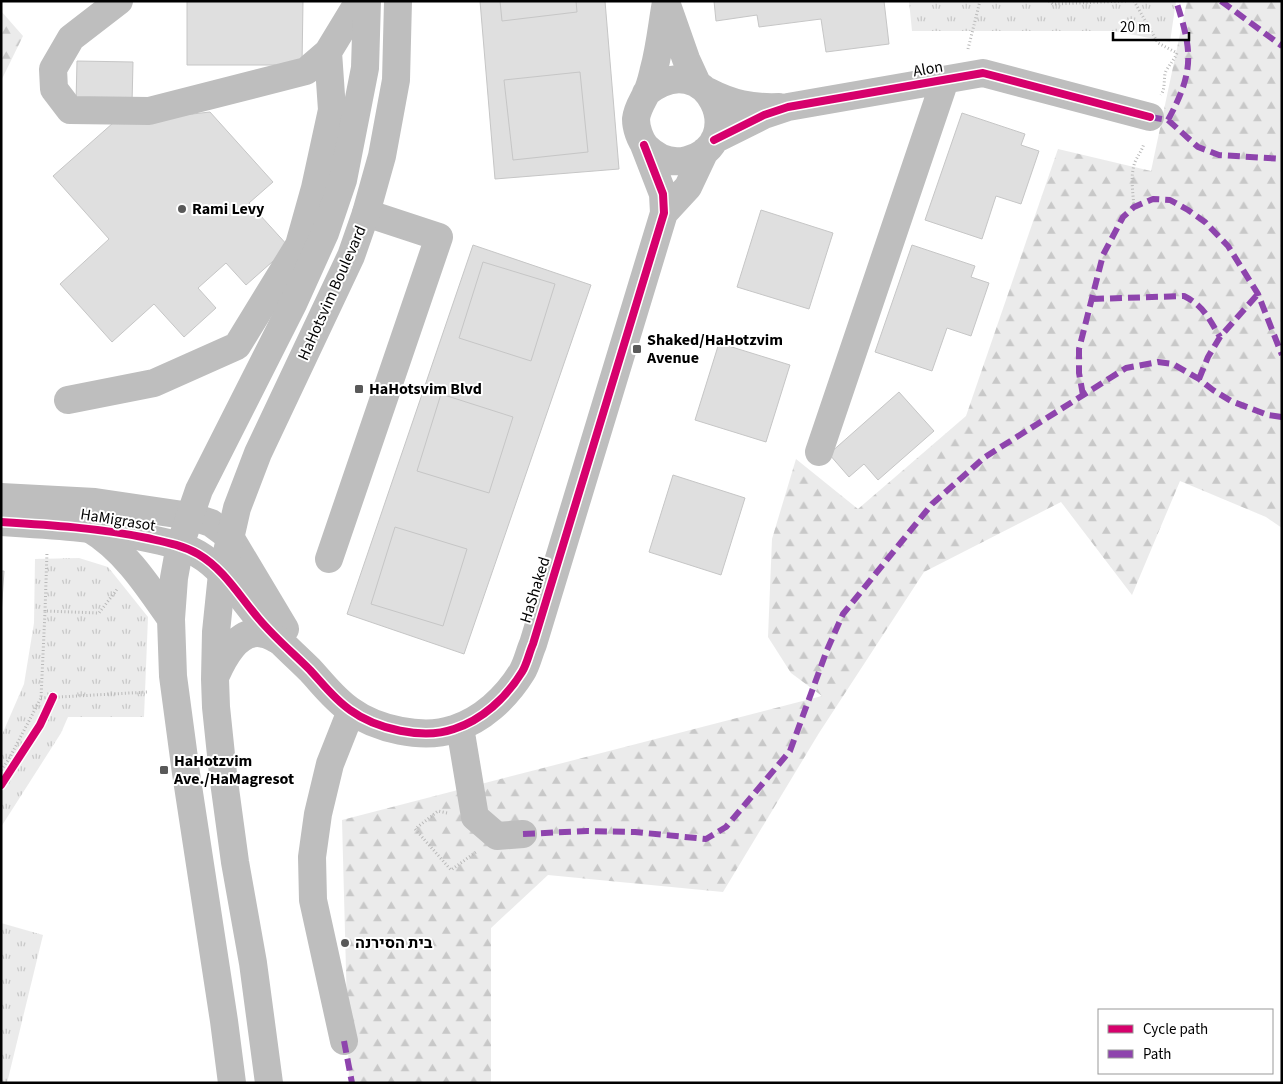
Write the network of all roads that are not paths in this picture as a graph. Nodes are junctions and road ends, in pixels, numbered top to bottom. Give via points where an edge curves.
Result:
1 (119, 1) edge
2 (359, 1) edge
3 (367, 1) edge
4 (398, 1) edge
5 (666, 2) edge
6 (328, 52) junction
7 (945, 80) junction
8 (702, 87) junction
9 (646, 93) junction
10 (788, 107) junction
11 (1150, 117) road end
12 (644, 145) junction
13 (710, 146) junction
14 (366, 213) junction
15 (664, 214) junction
16 (68, 400) dead end
17 (819, 452) dead end
18 (1, 497) edge
19 (190, 516) junction
20 (1, 522) edge
21 (90, 528) junction
22 (230, 537) junction
23 (180, 545) junction
24 (330, 559) dead end
25 (222, 574) junction
26 (171, 619) junction
27 (278, 640) junction
28 (310, 671) junction
29 (215, 679) junction
30 (351, 711) junction
31 (460, 727) junction
32 (510, 835) road end
33 (344, 1041) dead end
34 (232, 1083) edge
35 (269, 1083) edge

1 - 6 street via 71,38 53,69 54,89 70,110 149,111 306,72
2 - 6 street
3 - 19 street, HaHotsvim Boulevard via 365,68 358,110 343,180 325,233 293,304 199,490
4 - 14 street, HaHotsvim Boulevard via 396,80 382,156
5 - 8 street via 686,59
5 - 9 street via 655,68
6 - 16 street via 332,110 299,245 237,346 154,383
7 - 10 street, Alon
7 - 11 street, Alon via 983,73
7 - 17 street
8 - 9 street via 684,79 671,79
8 - 10 street, Alon via 738,104 760,108
8 - 13 street via 715,102 718,114 718,128
9 - 12 street via 636,119
10 - 13 street, Alon via 764,115
12 - 13 street via 667,160 681,161 694,158
12 - 15 street, HaShaked via 663,194
13 - 15 street, HaShaked via 688,187
14 - 22 street, HaHotsvim Boulevard via 348,265 258,453 237,508
14 - 24 street via 439,237
15 - 31 street, HaShaked via 533,644 522,671 506,695 480,718
18 - 19 street, HaMigrasot via 95,502
19 - 22 street, HaMigrasot via 211,523
19 - 23 street, HaHotsvim Boulevard
20 - 21 street, HaMigrasot
21 - 23 street, HaMigrasot
21 - 26 street via 134,568
22 - 25 street, HaHotsvim Boulevard
22 - 28 street, HaShaked
23 - 25 street, HaMigrasot via 198,554
23 - 26 street, HaHotsvim Boulevard
25 - 27 street, HaShaked
25 - 29 street, HaHotsvim Boulevard
26 - 34 street, HaHotsvim Boulevard via 175,691
27 - 28 street, HaShaked
27 - 29 street via 263,633 248,633 230,649
28 - 30 street, HaShaked
29 - 35 street, HaHotsvim Boulevard via 223,774
30 - 31 street, HaShaked via 381,727 412,732 443,733
30 - 33 street via 330,764 312,857 313,900
31 - 32 street via 475,817

